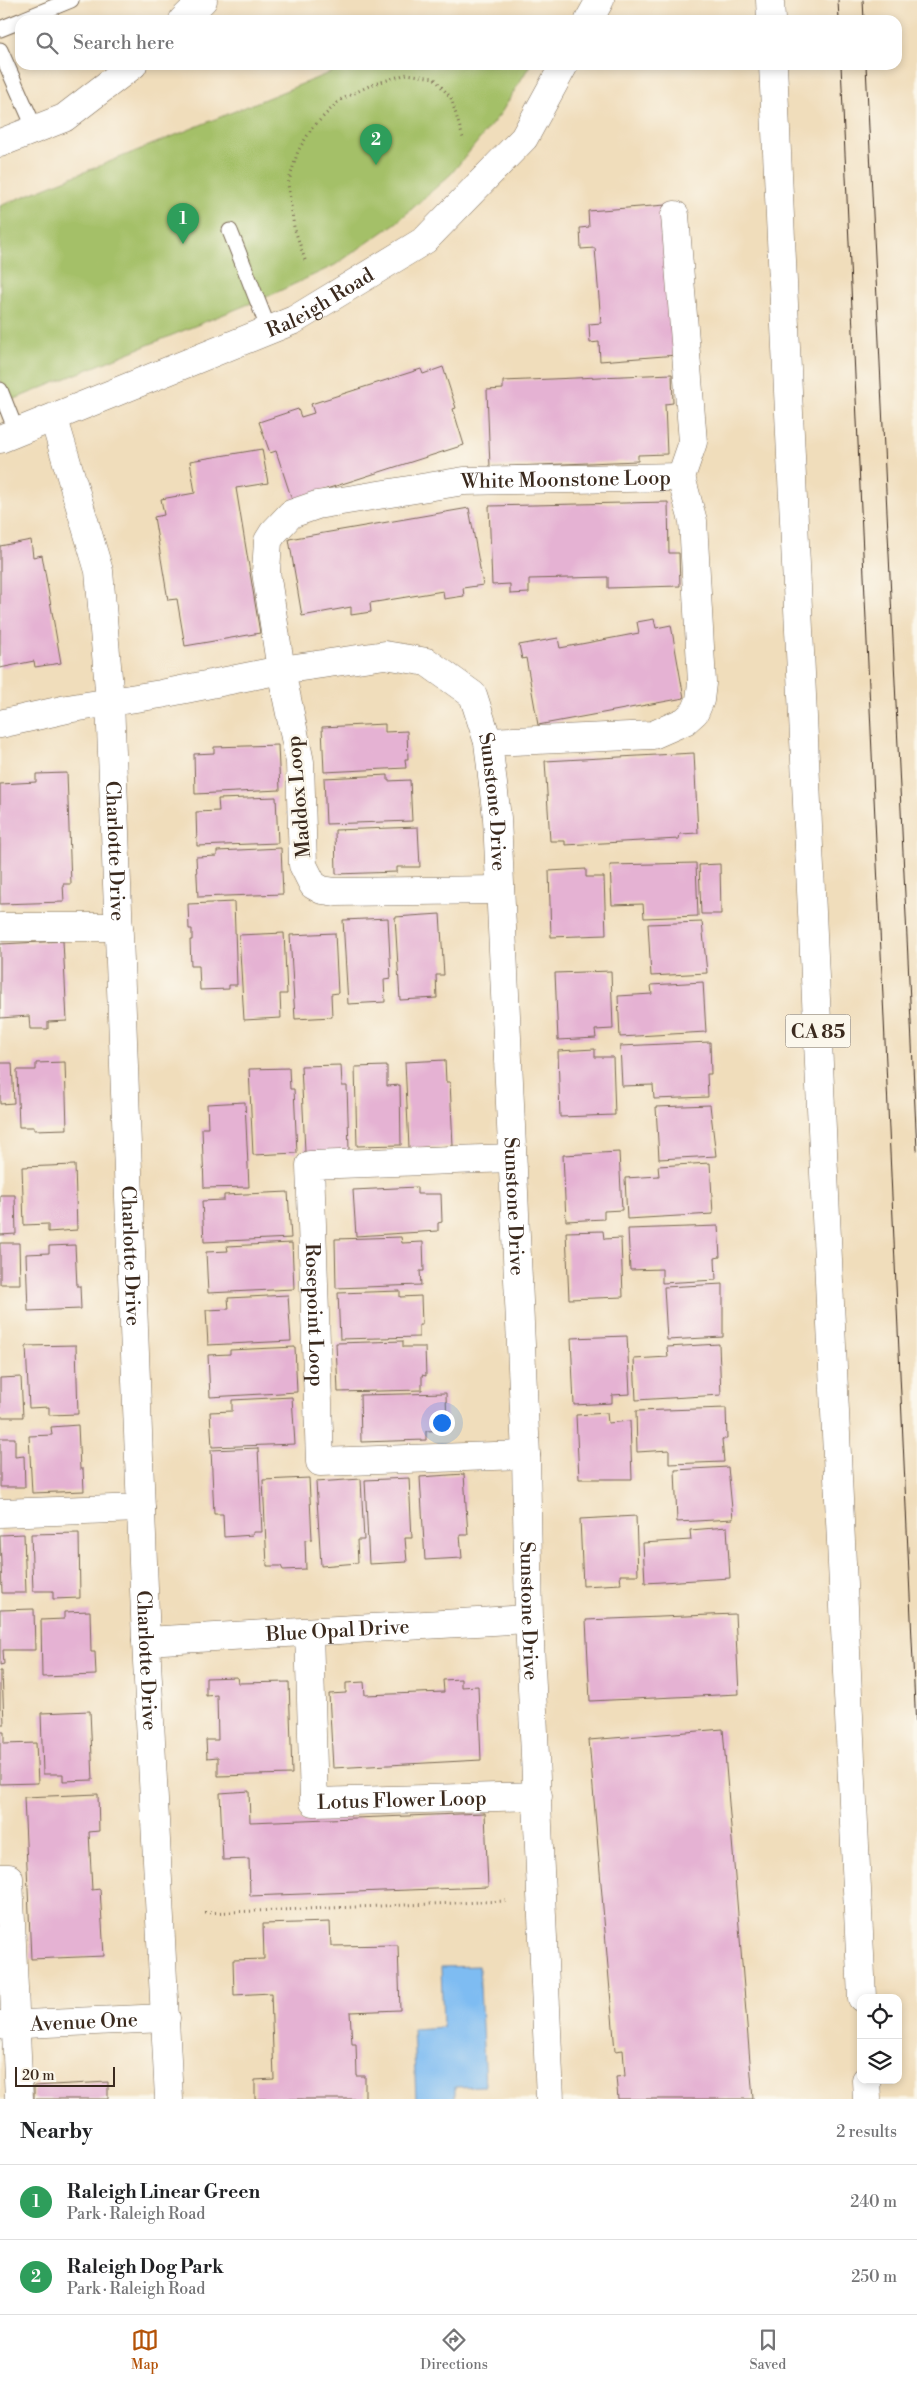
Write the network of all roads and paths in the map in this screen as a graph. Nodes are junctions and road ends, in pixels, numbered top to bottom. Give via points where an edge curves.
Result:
1 (71, 0) edge
2 (203, 0) edge
3 (600, 0) edge
4 (770, 0) edge
5 (34, 15) edge
6 (188, 15) edge
7 (592, 15) edge
8 (771, 15) edge
9 (15, 23) edge
10 (0, 29) edge
11 (0, 50) edge
12 (126, 70) edge
13 (561, 70) edge
14 (773, 70) edge
15 (35, 129) junction
16 (463, 138) dead end
17 (0, 143) edge
18 (675, 215) dead end
19 (230, 231) dead end
20 (305, 260) dead end
21 (270, 330) junction
22 (0, 390) edge
23 (54, 419) junction
24 (8, 436) edge
25 (680, 477) junction
26 (281, 670) junction
27 (110, 702) junction
28 (0, 724) edge
29 (488, 742) junction
30 (500, 890) junction
31 (0, 927) edge
32 (119, 927) junction
33 (512, 1158) junction
34 (526, 1456) junction
35 (141, 1508) junction
36 (0, 1513) edge
37 (529, 1619) junction
38 (309, 1632) junction
39 (146, 1641) junction
40 (538, 1796) junction
41 (0, 1878) edge
42 (506, 1901) dead end
43 (205, 1913) dead end
44 (862, 1994) edge
45 (166, 2018) junction
46 (8, 2024) edge
47 (866, 2084) edge
48 (19, 2099) edge
49 (169, 2099) edge
50 (550, 2099) edge
51 (867, 2099) edge

1 - 5 lane
2 - 6 main road
3 - 7 main road
4 - 8 main road
9 - 10 lane
11 - 15 lane
12 - 15 main road via 64,118
13 - 21 main road, Raleigh Road via 524,138 425,240 294,320
14 - 44 main road, CA 85
15 - 17 main road
16 - 20 path via 451,98 434,78 407,74 371,85 340,100 312,128 298,151 288,184 294,226
18 - 25 main road via 693,442
19 - 21 lane
21 - 23 main road, Raleigh Road
22 - 24 lane
23 - 24 main road, Raleigh Road
23 - 27 main road, Charlotte Drive via 99,571
25 - 26 main road, White Moonstone Loop via 464,481 344,500 290,514 268,541 266,572
25 - 29 main road, White Moonstone Loop via 693,521 702,683 695,712 685,721 653,735
26 - 27 main road, Sunstone Drive
26 - 29 main road, Sunstone Drive via 385,655 427,662 474,695
26 - 30 main road, Maddox Loop via 300,762 303,865 313,885 336,892
27 - 28 main road, Sunstone Drive
27 - 32 main road, Charlotte Drive
29 - 30 main road, Sunstone Drive
30 - 33 main road, Sunstone Drive
31 - 32 main road
32 - 35 main road, Charlotte Drive
33 - 34 main road, Sunstone Drive
33 - 34 main road, Rosepoint Loop via 310,1164 320,1462
34 - 37 main road, Sunstone Drive
35 - 36 main road
35 - 39 main road, Charlotte Drive
37 - 38 main road, Blue Opal Drive
37 - 40 main road, Sunstone Drive
38 - 39 main road, Blue Opal Drive
38 - 40 main road, Lotus Flower Loop via 314,1802
39 - 45 main road, Charlotte Drive
40 - 50 main road, Sunstone Drive
41 - 46 main road via 9,1878
42 - 43 path
45 - 46 main road, Avenue One
45 - 49 main road, Charlotte Drive
46 - 48 main road
47 - 51 main road

